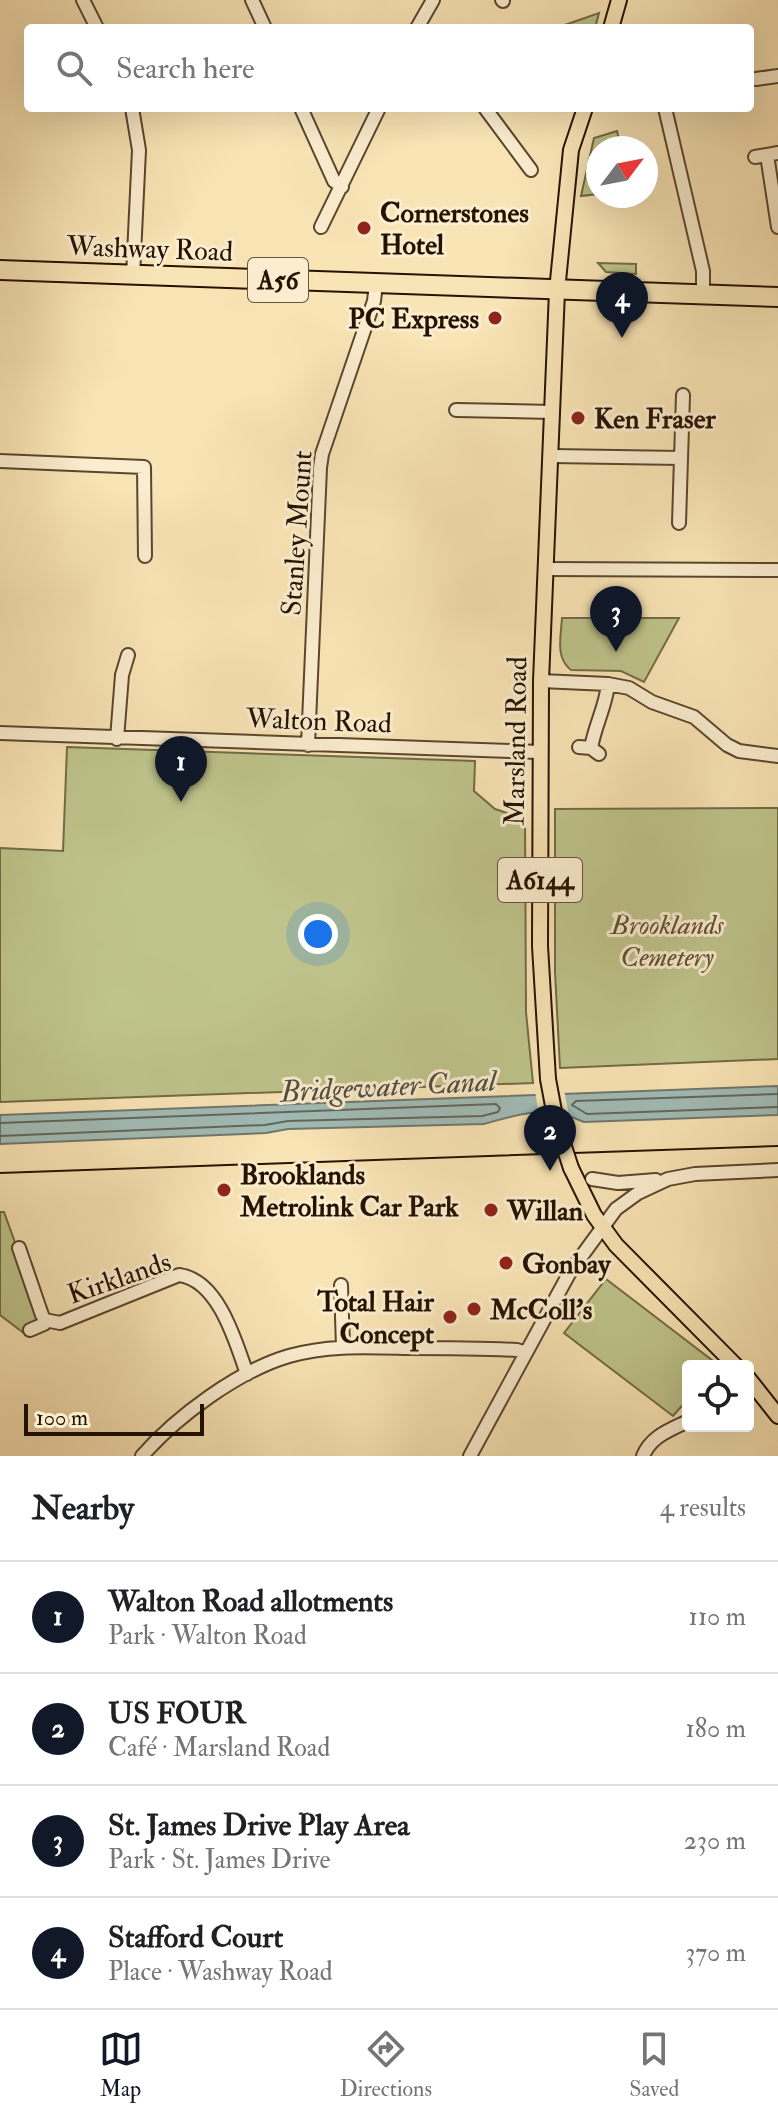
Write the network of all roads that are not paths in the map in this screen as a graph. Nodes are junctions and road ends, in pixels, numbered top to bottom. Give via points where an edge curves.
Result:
1 (83, 0) edge
2 (252, 0) edge
3 (433, 0) edge
4 (619, 0) edge
5 (95, 24) edge
6 (263, 24) edge
7 (419, 24) edge
8 (612, 24) edge
9 (778, 76) edge
10 (756, 79) dead end
11 (133, 112) edge
12 (303, 112) edge
13 (377, 112) edge
14 (488, 112) edge
15 (584, 112) edge
16 (666, 112) edge
17 (767, 155) edge
18 (531, 170) dead end
19 (342, 187) junction
20 (321, 227) dead end
21 (778, 227) edge
22 (0, 270) edge
23 (133, 276) junction
24 (376, 284) junction
25 (557, 291) junction
26 (703, 295) junction
27 (778, 297) edge
28 (683, 395) dead end
29 (456, 410) dead end
30 (553, 412) junction
31 (552, 456) junction
32 (681, 458) junction
33 (0, 461) edge
34 (679, 523) dead end
35 (145, 556) dead end
36 (546, 569) junction
37 (778, 570) edge
38 (128, 655) dead end
39 (541, 681) junction
40 (608, 684) junction
41 (0, 733) edge
42 (117, 739) junction
43 (308, 745) junction
44 (590, 750) dead end
45 (540, 752) junction
46 (778, 756) edge
47 (571, 1168) junction
48 (778, 1170) edge
49 (592, 1179) joint
50 (668, 1179) junction
51 (601, 1226) junction
52 (19, 1248) dead end
53 (341, 1285) dead end
54 (45, 1320) junction
55 (30, 1330) dead end
56 (343, 1347) junction
57 (526, 1353) junction
58 (730, 1360) edge
59 (247, 1374) junction
60 (754, 1389) edge
61 (778, 1416) edge
62 (682, 1424) edge
63 (142, 1456) edge
64 (470, 1456) edge
65 (643, 1456) edge

1 - 5 street
2 - 6 street
3 - 7 street
4 - 8 main road
9 - 10 street
11 - 23 street via 139,150
12 - 19 street via 334,181
13 - 19 street
14 - 18 street
15 - 25 main road, A6144 via 571,150
16 - 26 street via 703,271
17 - 21 street
19 - 20 street
22 - 23 highway, Washway Road / A56
23 - 24 highway, Washway Road / A56
24 - 25 highway, Washway Road / A56
24 - 43 street, Stanley Mount via 322,454
25 - 26 highway, Washway Road / A56
25 - 30 main road, Marsland Road / A6144
26 - 27 highway, Washway Road / A56
28 - 32 street
29 - 30 street
30 - 31 main road, Marsland Road / A6144
31 - 32 street
31 - 36 main road, Marsland Road / A6144
32 - 34 street
33 - 35 street via 144,467
36 - 37 street
36 - 39 main road, Marsland Road / A6144
38 - 42 street
39 - 40 street
39 - 45 main road, Marsland Road / A6144
40 - 44 street
40 - 46 street via 694,717 739,751
41 - 42 street, Walton Road
42 - 43 street, Walton Road
43 - 45 street, Walton Road
45 - 47 main road, Marsland Road / A6144, bridge via 540,946 548,1079
47 - 49 main road
47 - 51 main road, Marsland Road / A6144
48 - 50 street
49 - 50 street
50 - 51 street via 626,1201
51 - 57 street
51 - 58 main road, Marsland Road / A6144
52 - 54 street, Kirklands
53 - 56 street
54 - 55 street, Kirklands
54 - 59 street, Kirklands via 60,1323 184,1275 205,1289 223,1313
56 - 57 street
56 - 59 street via 287,1356
57 - 64 street
59 - 63 street via 186,1415
60 - 61 main road
62 - 65 street via 656,1437

